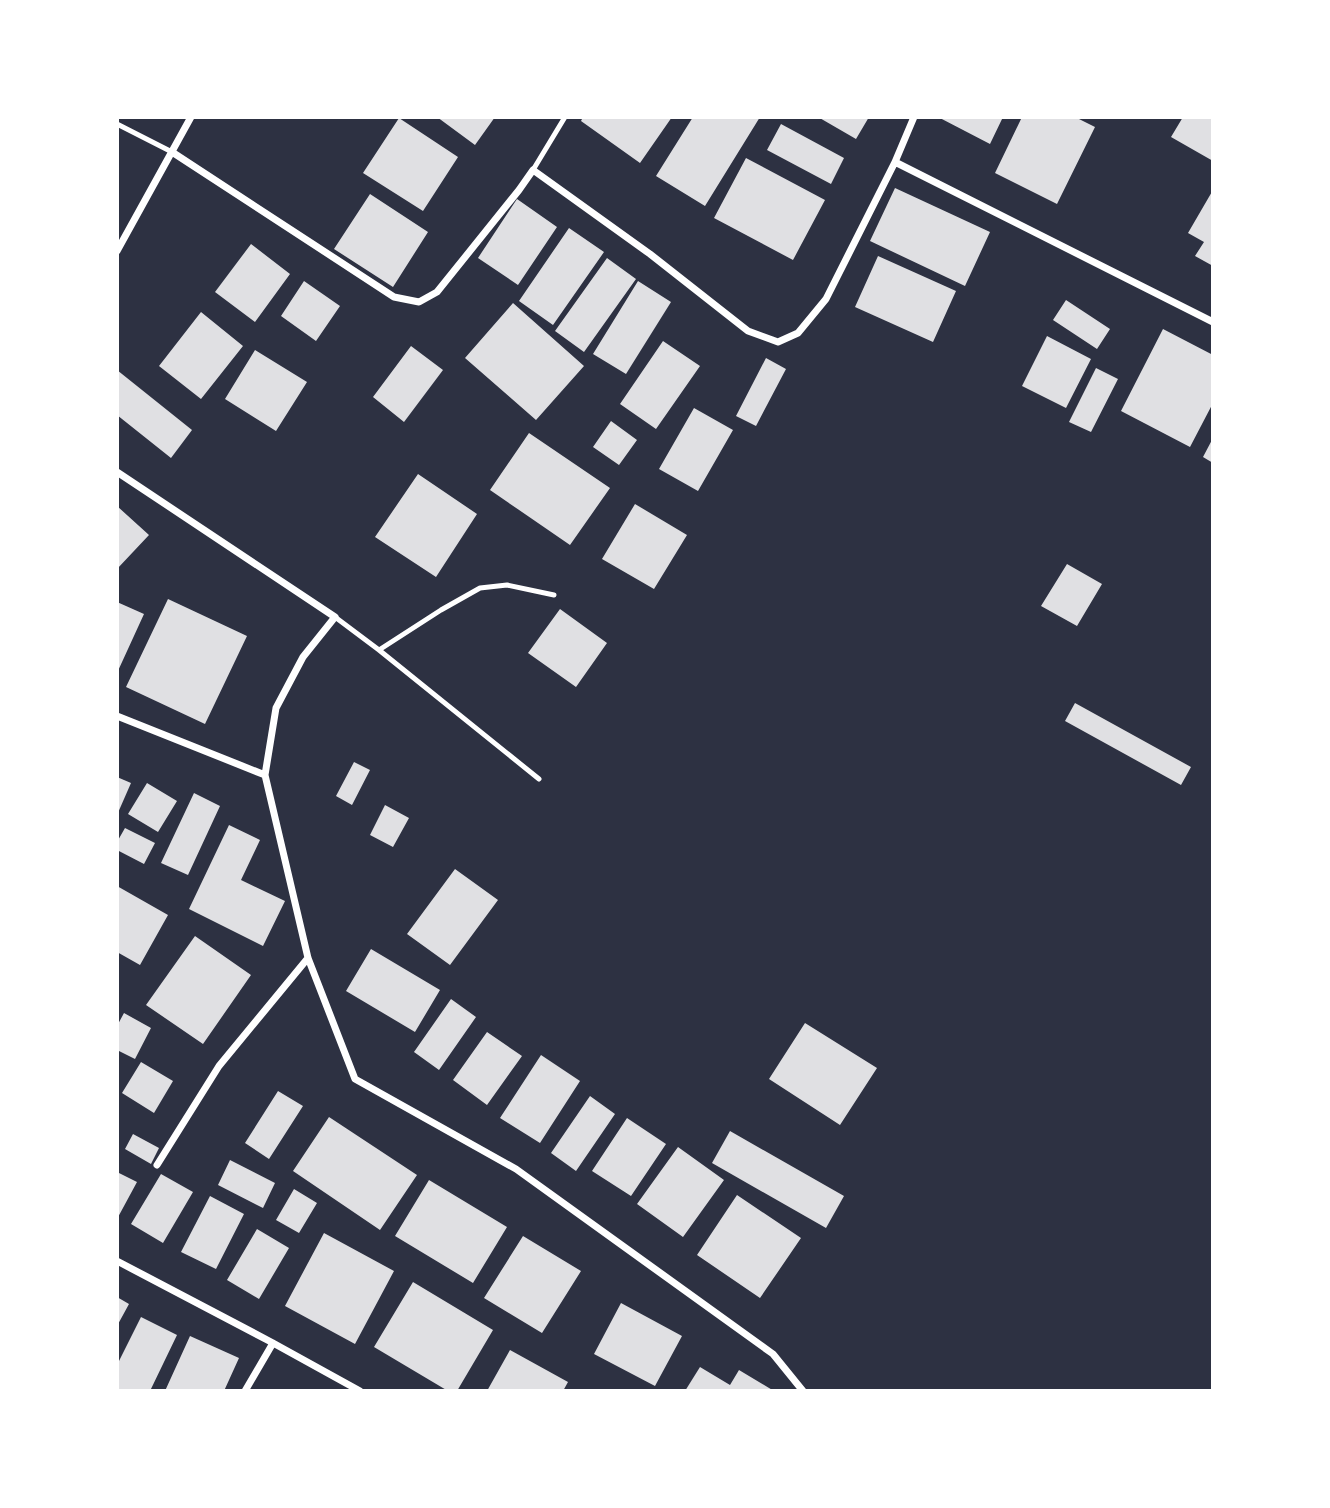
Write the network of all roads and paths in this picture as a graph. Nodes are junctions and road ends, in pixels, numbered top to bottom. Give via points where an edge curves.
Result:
1 (191, 117) edge
2 (565, 117) edge
3 (914, 117) edge
4 (117, 124) edge
5 (172, 152) junction
6 (895, 162) junction
7 (533, 170) junction
8 (117, 251) edge
9 (1213, 322) edge
10 (117, 472) edge
11 (554, 595) dead end
12 (335, 617) junction
13 (379, 650) junction
14 (117, 716) edge
15 (265, 775) junction
16 (539, 779) dead end
17 (308, 958) junction
18 (157, 1165) dead end
19 (117, 1261) edge
20 (273, 1343) junction
21 (245, 1391) edge
22 (360, 1391) edge
23 (803, 1391) edge

1 - 5 street
2 - 7 lane
3 - 6 street
4 - 5 lane
5 - 7 street via 394,297 419,302 437,292
5 - 8 street
6 - 7 street via 826,299 799,333 778,342 748,331
6 - 9 street
10 - 12 street
11 - 13 lane via 507,585 481,588
12 - 13 lane
12 - 15 street via 303,657 276,708
13 - 16 lane
14 - 15 street
15 - 17 street
17 - 18 street via 219,1066
17 - 23 street via 355,1079 516,1168 773,1354
19 - 20 street
20 - 21 street
20 - 22 street

